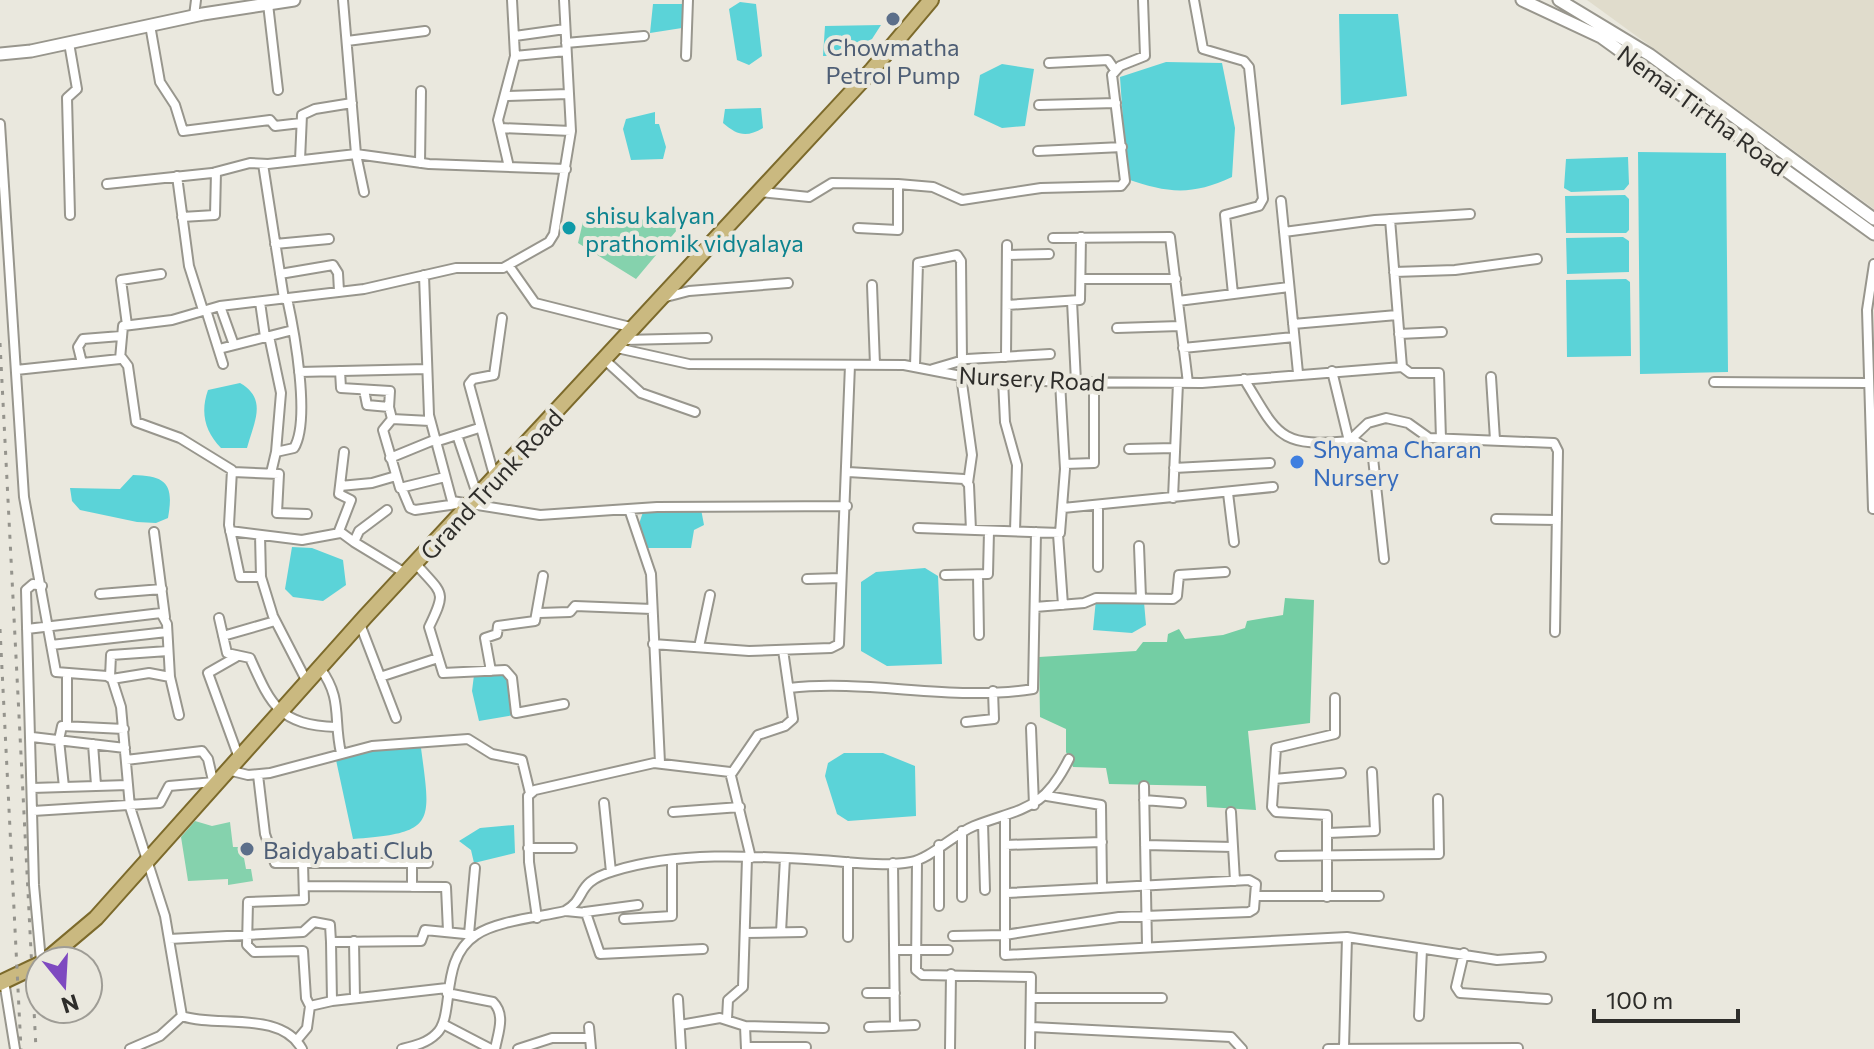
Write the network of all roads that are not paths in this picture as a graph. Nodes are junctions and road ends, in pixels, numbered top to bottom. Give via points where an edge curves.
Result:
1 (196, 0) edge
2 (294, 0) edge
3 (343, 0) edge
4 (512, 0) edge
5 (564, 0) edge
6 (688, 0) edge
7 (931, 0) edge
8 (1143, 0) edge
9 (1194, 0) edge
10 (1522, 0) edge
11 (1559, 0) edge
12 (268, 4) junction
13 (194, 16) junction
14 (150, 25) junction
15 (565, 29) junction
16 (425, 31) dead end
17 (515, 36) junction
18 (644, 36) dead end
19 (347, 41) junction
20 (69, 43) junction
21 (566, 47) junction
22 (0, 54) edge
23 (515, 56) junction
24 (686, 56) dead end
25 (1049, 63) dead end
26 (1115, 70) junction
27 (278, 90) dead end
28 (421, 91) dead end
29 (568, 94) junction
30 (507, 96) junction
31 (352, 103) junction
32 (1116, 103) junction
33 (1039, 105) dead end
34 (301, 123) junction
35 (0, 124) edge
36 (500, 128) junction
37 (571, 131) junction
38 (1122, 147) junction
39 (1038, 151) dead end
40 (356, 154) junction
41 (300, 160) junction
42 (420, 163) junction
43 (263, 164) junction
44 (509, 167) junction
45 (566, 169) junction
46 (216, 172) junction
47 (177, 176) junction
48 (107, 184) dead end
49 (898, 184) junction
50 (364, 192) dead end
51 (761, 192) junction
52 (1281, 201) dead end
53 (1470, 214) dead end
54 (70, 215) dead end
55 (182, 217) junction
56 (1390, 219) junction
57 (1874, 219) edge
58 (858, 228) dead end
59 (1284, 232) junction
60 (1874, 234) edge
61 (1081, 237) junction
62 (1053, 238) dead end
63 (329, 239) dead end
64 (275, 244) junction
65 (1007, 245) dead end
66 (1049, 254) dead end
67 (1007, 255) junction
68 (1537, 259) dead end
69 (1874, 264) edge
70 (509, 266) junction
71 (1394, 272) junction
72 (161, 274) dead end
73 (280, 274) junction
74 (424, 275) junction
75 (1081, 279) junction
76 (1176, 279) junction
77 (788, 283) dead end
78 (872, 285) dead end
79 (1289, 287) junction
80 (339, 291) junction
81 (1233, 294) junction
82 (286, 298) junction
83 (662, 298) junction
84 (1072, 301) junction
85 (1178, 301) junction
86 (260, 302) junction
87 (1007, 305) junction
88 (220, 306) junction
89 (205, 310) junction
90 (1397, 315) junction
91 (502, 318) dead end
92 (1293, 324) junction
93 (127, 325) junction
94 (1180, 326) junction
95 (1117, 328) dead end
96 (635, 329) junction
97 (293, 330) junction
98 (1442, 332) dead end
99 (1399, 334) junction
100 (121, 336) junction
101 (267, 337) junction
102 (1294, 337) junction
103 (707, 338) dead end
104 (620, 344) junction
105 (234, 345) junction
106 (1183, 348) junction
107 (219, 349) junction
108 (1050, 354) dead end
109 (1006, 357) junction
110 (122, 358) junction
111 (962, 360) junction
112 (606, 361) junction
113 (82, 363) junction
114 (223, 364) dead end
115 (850, 365) junction
116 (875, 365) junction
117 (915, 366) junction
118 (1402, 367) junction
119 (427, 369) junction
120 (933, 369) junction
121 (16, 370) junction
122 (340, 371) junction
123 (1332, 371) junction
124 (299, 372) junction
125 (1298, 373) junction
126 (961, 376) junction
127 (1491, 377) dead end
128 (1244, 379) junction
129 (1003, 380) junction
130 (1060, 382) junction
131 (1076, 382) junction
132 (1094, 382) junction
133 (1714, 382) dead end
134 (1183, 383) junction
135 (1867, 383) junction
136 (364, 390) junction
137 (389, 408) junction
138 (695, 412) dead end
139 (392, 419) junction
140 (430, 421) junction
141 (479, 428) junction
142 (457, 435) junction
143 (1441, 439) junction
144 (1351, 440) junction
145 (1495, 440) junction
146 (434, 441) junction
147 (1175, 448) junction
148 (1872, 448) edge
149 (1129, 449) dead end
150 (276, 452) junction
151 (344, 452) dead end
152 (390, 458) junction
153 (1270, 463) dead end
154 (1065, 464) junction
155 (1174, 468) junction
156 (233, 472) junction
157 (848, 472) junction
158 (271, 473) junction
159 (396, 476) junction
160 (445, 477) junction
161 (495, 480) junction
162 (968, 483) junction
163 (340, 486) junction
164 (1273, 487) dead end
165 (402, 489) junction
166 (1228, 493) junction
167 (1173, 498) junction
168 (470, 502) junction
169 (1098, 505) junction
170 (847, 506) junction
171 (1063, 508) junction
172 (629, 509) junction
173 (1873, 509) edge
174 (387, 510) dead end
175 (307, 514) dead end
176 (1496, 519) dead end
177 (1557, 520) junction
178 (918, 528) dead end
179 (971, 530) junction
180 (230, 531) junction
181 (989, 531) junction
182 (1015, 531) junction
183 (154, 532) dead end
184 (1036, 532) junction
185 (340, 533) junction
186 (1058, 534) junction
187 (260, 535) junction
188 (354, 542) junction
189 (1234, 542) dead end
190 (1139, 546) dead end
191 (1384, 559) dead end
192 (1098, 567) dead end
193 (411, 569) junction
194 (1225, 572) dead end
195 (945, 575) dead end
196 (978, 575) junction
197 (543, 576) dead end
198 (261, 577) junction
199 (841, 578) junction
200 (807, 579) dead end
201 (42, 586) junction
202 (162, 589) junction
203 (100, 594) dead end
204 (710, 595) dead end
205 (1141, 598) junction
206 (1063, 605) junction
207 (1035, 607) junction
208 (652, 609) junction
209 (539, 613) junction
210 (165, 618) junction
211 (219, 618) dead end
212 (275, 621) junction
213 (360, 624) junction
214 (48, 625) junction
215 (27, 629) junction
216 (167, 632) junction
217 (1555, 632) dead end
218 (979, 635) dead end
219 (223, 636) junction
220 (653, 644) junction
221 (51, 645) junction
222 (699, 647) junction
223 (783, 650) junction
224 (168, 651) junction
225 (238, 656) junction
226 (438, 658) junction
227 (320, 668) junction
228 (491, 671) junction
229 (67, 675) junction
230 (170, 677) junction
231 (380, 677) junction
232 (111, 678) junction
233 (307, 682) junction
234 (789, 688) junction
235 (993, 691) junction
236 (1335, 698) dead end
237 (564, 704) dead end
238 (280, 713) junction
239 (179, 715) dead end
240 (396, 718) dead end
241 (966, 722) dead end
242 (67, 725) junction
243 (336, 727) junction
244 (1031, 728) dead end
245 (124, 729) junction
246 (32, 737) junction
247 (59, 740) junction
248 (93, 744) junction
249 (125, 748) junction
250 (341, 753) junction
251 (239, 758) junction
252 (1069, 759) dead end
253 (126, 760) junction
254 (660, 763) junction
255 (228, 770) junction
256 (1372, 772) dead end
257 (732, 773) junction
258 (1341, 773) dead end
259 (258, 775) junction
260 (1274, 779) junction
261 (214, 784) junction
262 (96, 785) junction
263 (128, 785) junction
264 (1144, 786) dead end
265 (64, 787) junction
266 (32, 788) junction
267 (530, 793) junction
268 (1047, 796) junction
269 (1438, 799) dead end
270 (1144, 800) junction
271 (604, 803) dead end
272 (1181, 803) dead end
273 (1034, 805) junction
274 (130, 807) junction
275 (740, 807) junction
276 (33, 811) junction
277 (673, 812) dead end
278 (1231, 812) dead end
279 (1005, 816) junction
280 (983, 823) junction
281 (962, 831) junction
282 (1328, 833) junction
283 (1102, 842) junction
284 (939, 845) junction
285 (1005, 845) junction
286 (1145, 845) junction
287 (1233, 847) junction
288 (528, 848) junction
289 (572, 848) dead end
290 (1327, 855) junction
291 (1280, 856) dead end
292 (749, 858) junction
293 (785, 858) junction
294 (672, 860) junction
295 (917, 861) junction
296 (147, 862) junction
297 (848, 862) junction
298 (303, 863) junction
299 (412, 863) junction
300 (428, 863) dead end
301 (893, 863) junction
302 (475, 868) dead end
303 (611, 872) junction
304 (1235, 881) junction
305 (1145, 884) junction
306 (305, 886) junction
307 (1102, 886) junction
308 (412, 887) junction
309 (985, 890) dead end
310 (1007, 893) junction
311 (1257, 896) junction
312 (1379, 896) dead end
313 (962, 897) dead end
314 (1327, 897) junction
315 (638, 905) dead end
316 (939, 906) dead end
317 (565, 911) junction
318 (585, 912) junction
319 (1146, 916) junction
320 (537, 918) junction
321 (624, 919) dead end
322 (448, 931) junction
323 (781, 932) junction
324 (802, 932) dead end
325 (745, 933) junction
326 (247, 934) junction
327 (472, 934) junction
328 (1005, 935) junction
329 (953, 936) dead end
330 (848, 937) dead end
331 (1347, 937) junction
332 (169, 939) junction
333 (354, 941) junction
334 (331, 942) junction
335 (40, 945) edge
336 (63, 945) edge
337 (1147, 945) junction
338 (703, 949) dead end
339 (1422, 949) junction
340 (894, 950) junction
341 (915, 950) junction
342 (948, 950) dead end
343 (1464, 953) junction
344 (1005, 955) junction
345 (1541, 957) dead end
346 (24, 971) edge
347 (951, 974) junction
348 (1004, 975) junction
349 (2, 982) edge
350 (447, 990) junction
351 (867, 993) dead end
352 (895, 993) junction
353 (355, 998) junction
354 (1031, 998) junction
355 (1162, 998) dead end
356 (678, 999) dead end
357 (1547, 999) dead end
358 (332, 1001) junction
359 (310, 1006) junction
360 (182, 1016) junction
361 (1419, 1016) dead end
362 (727, 1019) junction
363 (443, 1024) junction
364 (680, 1025) junction
365 (915, 1025) dead end
366 (745, 1026) junction
367 (895, 1026) junction
368 (589, 1027) dead end
369 (869, 1027) dead end
370 (1032, 1027) junction
371 (824, 1028) dead end
372 (590, 1038) junction
373 (297, 1040) junction
374 (806, 1047) edge
375 (746, 1048) edge
376 (1344, 1048) edge
377 (1518, 1048) edge
378 (15, 1049) edge
379 (130, 1049) edge
380 (302, 1049) edge
381 (402, 1049) edge
382 (493, 1049) edge
383 (518, 1049) edge
384 (591, 1049) edge
385 (681, 1049) edge
386 (950, 1049) edge
387 (1030, 1049) edge
388 (1242, 1049) edge
389 (1328, 1049) edge

1 - 13 street
2 - 12 street
3 - 19 street
4 - 17 street
5 - 15 street
6 - 24 street
7 - 51 main road, Grand Trunk Road
8 - 26 street via 1145,56
9 - 81 street via 1203,49 1249,67 1263,199 1259,206 1225,216
10 - 60 street, Nemai Tirtha Road via 1601,37
11 - 57 street, Nemai Tirtha Road via 1650,55
12 - 13 street
12 - 27 street
13 - 14 street
14 - 20 street
14 - 34 street via 160,82 183,131 248,121
15 - 17 street
15 - 21 street
16 - 19 street
17 - 23 street
18 - 21 street
19 - 31 street
20 - 22 street
20 - 54 street via 77,89 67,98
21 - 23 street
21 - 29 street
23 - 30 street
25 - 26 street via 1108,60
26 - 32 street
28 - 42 street
29 - 30 street
29 - 37 street
30 - 36 street via 499,112
31 - 34 street via 315,109 302,115
31 - 40 street
32 - 33 street
32 - 38 street
34 - 41 street
35 - 121 street
36 - 37 street
36 - 44 street
37 - 45 street
38 - 39 street
38 - 49 street via 1125,181 1119,186 1041,188 962,200 933,187
40 - 41 street
40 - 42 street
40 - 50 street
41 - 43 street
42 - 44 street
43 - 46 street via 245,163
43 - 64 street
44 - 45 street
45 - 70 street via 553,238
46 - 47 street
46 - 55 street via 215,215
47 - 48 street
47 - 55 street
49 - 51 street via 832,183 809,197
49 - 58 street via 898,230
51 - 83 main road, Grand Trunk Road
52 - 59 street
53 - 56 street
55 - 89 street via 192,276
56 - 59 street
56 - 71 street
59 - 79 street
61 - 62 street
61 - 75 street
61 - 76 street via 1170,237
63 - 64 street
64 - 73 street
65 - 67 street
66 - 67 street
67 - 87 street
68 - 71 street
69 - 135 street via 1868,293
70 - 74 street
70 - 96 street via 535,303
71 - 90 street
72 - 93 street via 121,280
73 - 80 street via 333,265
73 - 82 street
74 - 80 street
74 - 119 street
75 - 76 street
75 - 84 street via 1081,297
76 - 85 street
77 - 83 street
78 - 116 street
79 - 81 street
79 - 92 street
80 - 82 street
81 - 85 street
82 - 86 street
82 - 97 street
83 - 96 main road, Grand Trunk Road
84 - 87 street
84 - 131 street
85 - 94 street
86 - 88 street
86 - 101 street
87 - 109 street
88 - 89 street
88 - 105 street
89 - 93 street
89 - 107 street
90 - 92 street
90 - 99 street
91 - 141 street via 494,375 469,381
92 - 102 street
93 - 100 street
94 - 95 street
94 - 106 street
96 - 104 main road, Grand Trunk Road
97 - 101 street
97 - 124 street
98 - 99 street
99 - 118 street
100 - 110 street
100 - 113 street via 83,339 78,347
101 - 105 street
101 - 150 street via 281,393
102 - 106 street
102 - 125 street
103 - 104 street
104 - 112 main road, Grand Trunk Road
104 - 115 street, Nursery Road via 689,364
105 - 107 street
106 - 134 street
107 - 114 street
108 - 109 street
109 - 111 street
110 - 113 street
110 - 156 street via 128,366 136,422 180,438
111 - 117 street via 957,255 918,263
111 - 120 street
112 - 138 street via 641,393
112 - 161 main road, Grand Trunk Road
113 - 121 street
115 - 116 street, Nursery Road
115 - 157 street
116 - 117 street, Nursery Road
117 - 120 street, Nursery Road
118 - 123 street, Nursery Road
118 - 143 street, Nursery Road via 1410,373 1440,374
119 - 122 street
119 - 140 street
120 - 126 street, Nursery Road
121 - 201 street via 24,497
122 - 124 street
122 - 136 street via 341,388
123 - 125 street, Nursery Road
123 - 144 street
124 - 150 street via 297,444
125 - 128 street, Nursery Road
126 - 129 street, Nursery Road
126 - 162 street via 972,452
127 - 145 street
128 - 134 street, Nursery Road
128 - 144 street via 1286,438
129 - 130 street, Nursery Road
129 - 182 street via 1005,422 1017,465
130 - 131 street, Nursery Road
130 - 154 street
131 - 132 street, Nursery Road
132 - 134 street, Nursery Road
132 - 154 street via 1094,463
133 - 135 street
134 - 147 street
135 - 148 street
136 - 137 street via 367,405
136 - 137 street via 390,391
137 - 139 street
139 - 140 street
139 - 152 street via 383,430
140 - 146 street
141 - 142 street
141 - 161 street
142 - 146 street
142 - 168 street
143 - 144 street via 1426,438 1408,423 1386,418 1368,423
143 - 145 street
144 - 191 street via 1370,450 1373,458
145 - 177 street via 1556,446
146 - 152 street
146 - 160 street
147 - 149 street
147 - 155 street
148 - 173 street
150 - 158 street
151 - 163 street
152 - 159 street
153 - 155 street
154 - 171 street
155 - 167 street
156 - 158 street
156 - 180 street
157 - 162 street
157 - 170 street
158 - 175 street via 279,475 277,513
159 - 163 street
159 - 165 street
160 - 165 street
160 - 168 street via 452,501
161 - 168 main road, Grand Trunk Road
162 - 179 street
163 - 185 street via 340,495 351,498
164 - 166 street
165 - 168 street via 415,510
166 - 167 street
166 - 189 street
167 - 169 street
168 - 172 street via 540,515
168 - 193 main road, Grand Trunk Road
169 - 171 street
169 - 192 street
170 - 172 street
170 - 199 street
171 - 186 street
172 - 208 street via 649,566
174 - 188 street via 359,531
176 - 177 street
177 - 217 street
178 - 179 street
179 - 181 street
180 - 187 street
180 - 198 street via 241,579
181 - 182 street
181 - 196 street via 990,570
182 - 184 street
183 - 202 street
184 - 186 street
184 - 207 street
185 - 187 street via 302,540
185 - 188 street
186 - 206 street
187 - 198 street
188 - 193 street
190 - 205 street
193 - 213 main road, Grand Trunk Road
193 - 226 street via 441,597 442,607 429,627
194 - 205 street via 1181,574 1176,598
195 - 196 street
196 - 218 street
197 - 209 street
198 - 212 street
199 - 200 street
199 - 223 street via 839,644
201 - 214 street
201 - 215 street via 33,584 26,590
202 - 203 street
202 - 210 street
204 - 222 street
205 - 206 street via 1096,598
206 - 207 street
207 - 235 street via 1035,686
208 - 209 street via 575,606 570,612
208 - 220 street
209 - 228 street via 534,623 498,626 497,634 485,638
210 - 214 street via 150,612
210 - 216 street
211 - 219 street
212 - 219 street
212 - 233 street
213 - 227 main road, Grand Trunk Road
213 - 231 street
214 - 215 street
214 - 221 street
215 - 246 street
216 - 221 street
216 - 224 street
219 - 225 street via 227,653
220 - 222 street
220 - 254 street
221 - 229 street via 56,672
222 - 223 street
223 - 234 street
224 - 230 street
224 - 232 street via 111,655
225 - 238 street via 250,658
225 - 251 street via 208,673
226 - 228 street via 445,674
226 - 231 street
227 - 233 main road, Grand Trunk Road
227 - 243 street via 337,696
228 - 237 street via 510,673 516,713
229 - 232 street
229 - 242 street
230 - 232 street via 149,673
230 - 239 street
231 - 240 street
232 - 245 street
233 - 238 main road, Grand Trunk Road
234 - 235 street
234 - 257 street via 793,719 758,735
235 - 241 street via 994,719
236 - 260 street via 1336,733 1277,746
238 - 243 street via 301,723
238 - 251 main road, Grand Trunk Road
242 - 245 street
242 - 247 street via 59,730
243 - 250 street
244 - 273 street
245 - 249 street
246 - 247 street
246 - 266 street
247 - 248 street
247 - 265 street
248 - 249 street
248 - 262 street
249 - 253 street
250 - 259 street
250 - 267 street via 468,739 492,754 522,760
251 - 255 main road, Grand Trunk Road
252 - 268 street
253 - 261 street via 202,751
253 - 263 street
254 - 257 street
254 - 267 street
255 - 259 street
255 - 261 main road, Grand Trunk Road
256 - 282 street via 1375,831
257 - 275 street
258 - 260 street
259 - 298 street via 272,860
260 - 282 street via 1272,809 1324,813
261 - 274 street via 169,786 160,803
261 - 296 main road, Grand Trunk Road
262 - 263 street
262 - 265 street
263 - 274 street
264 - 270 street
265 - 266 street
266 - 276 street
267 - 288 street
268 - 273 street
268 - 283 street via 1100,803
269 - 290 street via 1440,853
270 - 272 street
270 - 286 street
271 - 303 street
273 - 279 street
274 - 276 street
274 - 296 street
275 - 277 street
275 - 292 street
276 - 335 street
278 - 287 street
279 - 280 street
279 - 285 street
280 - 281 street
280 - 309 street
281 - 284 street
281 - 313 street
282 - 290 street
283 - 285 street
283 - 307 street
284 - 295 street
284 - 316 street
285 - 310 street
286 - 287 street
286 - 305 street
287 - 304 street
288 - 289 street
288 - 320 street
290 - 291 street
290 - 314 street
292 - 293 street
292 - 294 street
292 - 325 street
293 - 297 street
293 - 323 street
294 - 303 street
294 - 321 street via 672,916
295 - 301 street
295 - 341 street
296 - 332 street
296 - 336 main road, Grand Trunk Road via 96,918
297 - 301 street
297 - 330 street
298 - 299 street
298 - 306 street
299 - 300 street
299 - 308 street
301 - 340 street
302 - 327 street
303 - 317 street via 586,882
304 - 305 street
304 - 311 street via 1255,882
305 - 307 street
305 - 319 street
306 - 308 street
306 - 326 street via 306,896 300,901 249,901
307 - 310 street
308 - 322 street via 447,888
310 - 328 street
311 - 314 street
311 - 319 street via 1249,912
312 - 314 street
315 - 318 street
317 - 318 street
317 - 320 street
318 - 338 street via 600,954
319 - 328 street
319 - 337 street
320 - 327 street
322 - 327 street
322 - 333 street via 423,930 421,941
323 - 324 street
323 - 325 street
325 - 362 street via 743,987 728,1000
326 - 332 street
326 - 334 street via 303,932 314,922 330,925
326 - 359 street via 250,952 303,951
327 - 350 street via 453,965
328 - 329 street
328 - 344 street
331 - 337 street
331 - 339 street
331 - 376 street
332 - 360 street
333 - 334 street
333 - 353 street
334 - 358 street
337 - 344 street
339 - 343 street
339 - 361 street
340 - 341 street
340 - 352 street
341 - 342 street
341 - 347 street via 918,973
343 - 345 street via 1497,960
343 - 357 street via 1456,987 1460,993
344 - 348 street
346 - 349 main road, Grand Trunk Road
347 - 348 street
347 - 386 street
348 - 354 street via 1031,977
349 - 378 street
350 - 353 street
350 - 363 street
350 - 382 street via 498,1007 501,1019
351 - 352 street
352 - 367 street
353 - 358 street
354 - 355 street
354 - 370 street
356 - 364 street
358 - 359 street
359 - 373 street via 307,1028
360 - 373 street via 256,1025
360 - 379 street via 160,1036
362 - 364 street
362 - 366 street
363 - 381 street via 427,1041
363 - 382 street
364 - 385 street
365 - 367 street
366 - 371 street
366 - 375 street
367 - 369 street
368 - 372 street
370 - 387 street
370 - 388 street via 1231,1037
372 - 383 street via 552,1038
372 - 384 street
373 - 380 street
374 - 375 street
376 - 377 street
376 - 389 street

